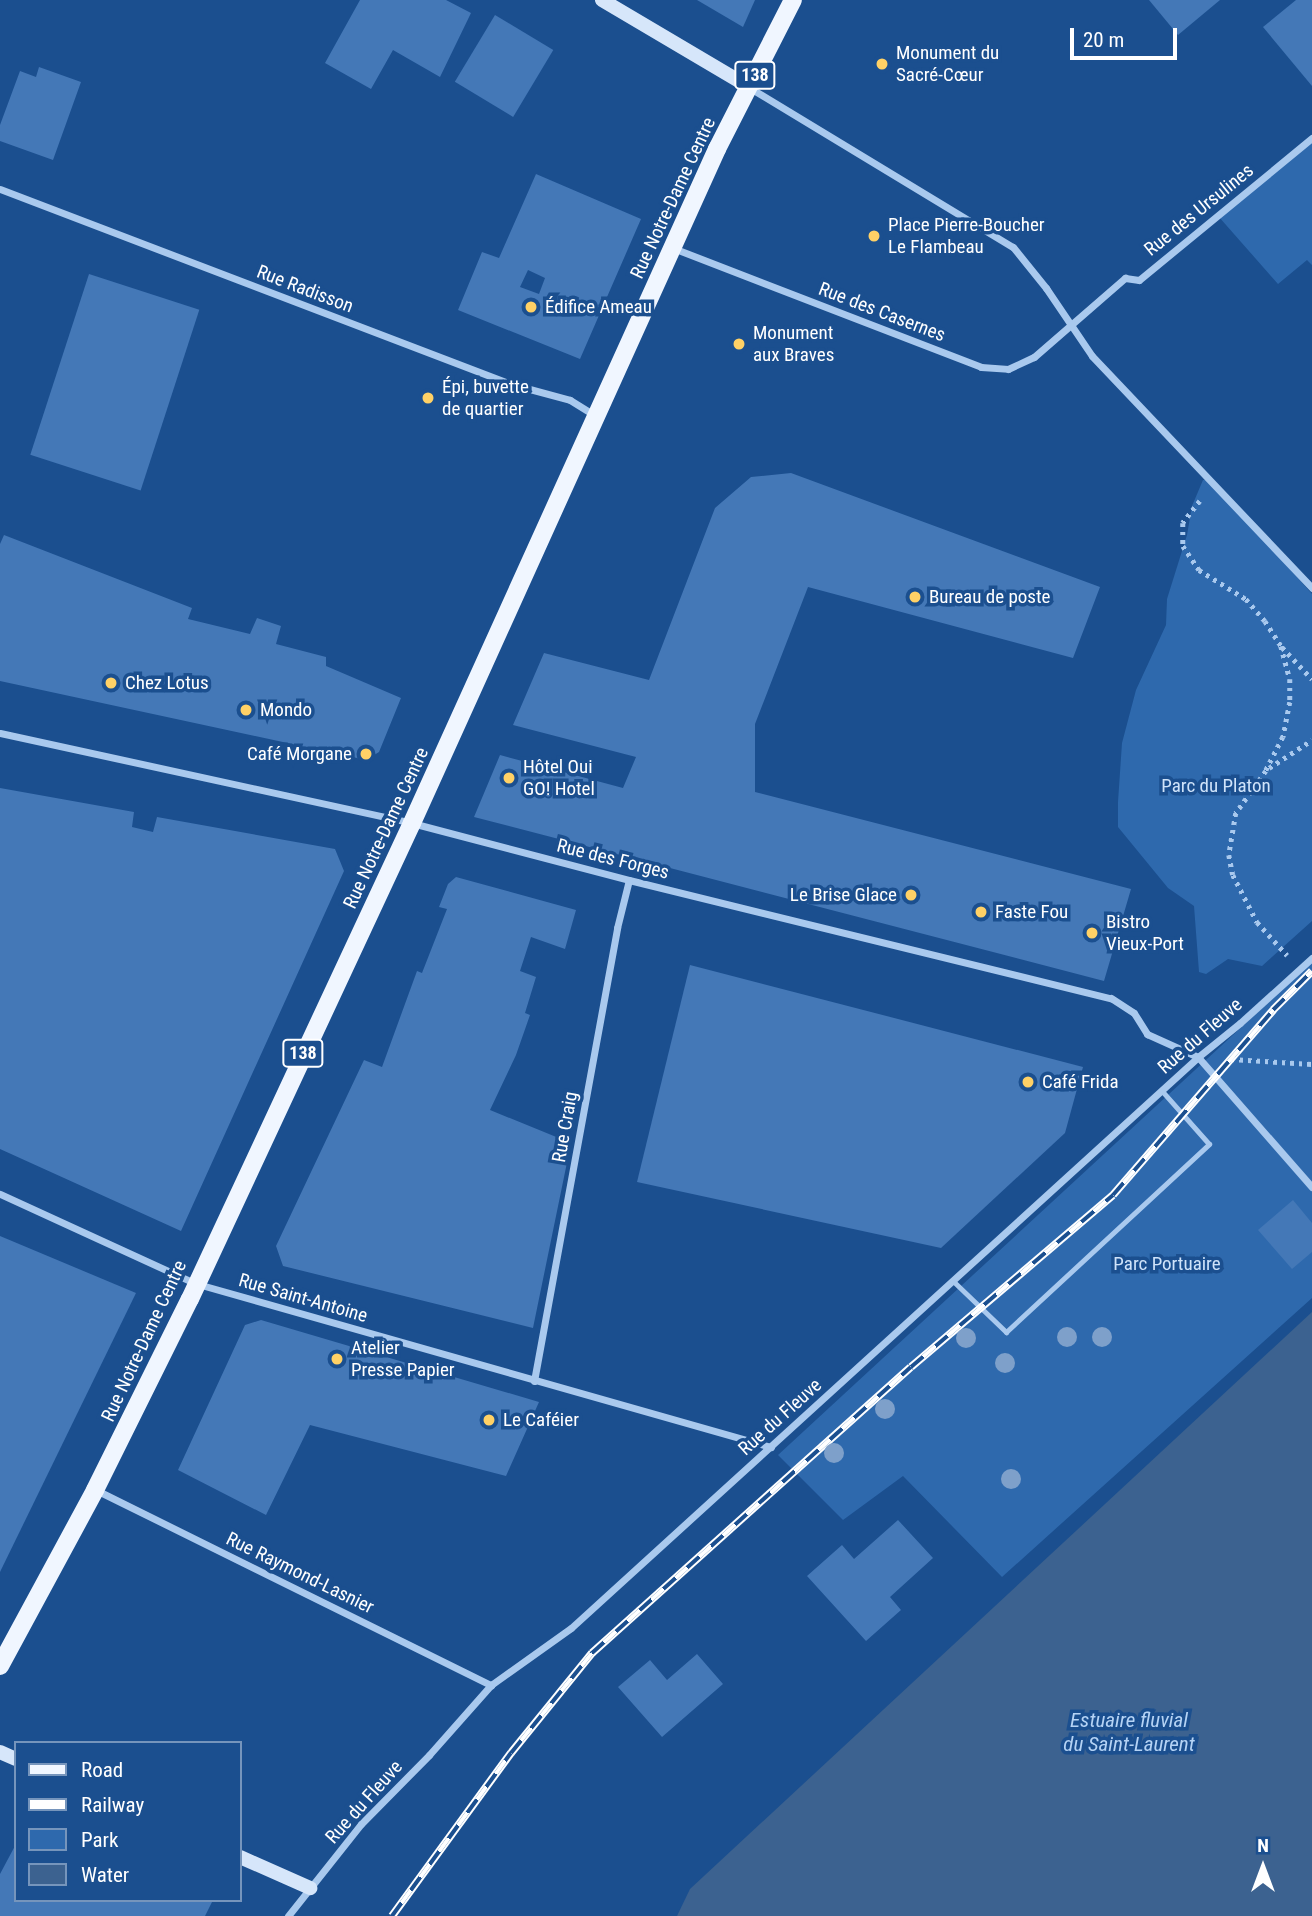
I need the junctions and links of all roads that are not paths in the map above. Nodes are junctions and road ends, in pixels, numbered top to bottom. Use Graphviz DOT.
graph roads {
  1 [pos="602,0"];
  2 [pos="793,0"];
  3 [pos="749,87"];
  4 [pos="1312,138"];
  5 [pos="0,189"];
  6 [pos="672,248"];
  7 [pos="1072,324"];
  8 [pos="597,417"];
  9 [pos="1312,588"];
  10 [pos="0,733"];
  11 [pos="412,823"];
  12 [pos="629,880"];
  13 [pos="1312,958"];
  14 [pos="1198,1057"];
  15 [pos="1162,1091"];
  16 [pos="1312,1187"];
  17 [pos="0,1194"];
  18 [pos="953,1281"];
  19 [pos="194,1283"];
  20 [pos="534,1381"];
  21 [pos="771,1447"];
  22 [pos="95,1490"];
  23 [pos="0,1666"];
  24 [pos="491,1685"];
  25 [pos="242,1858"];
  26 [pos="310,1888"];
  27 [pos="288,1916"];
  1 -- 3 [label="street"];
  2 -- 3 [label="main road, Rue Notre-Dame Centre / 138"];
  3 -- 6 [label="main road, Rue Notre-Dame Centre / 138"];
  3 -- 7 [label="street"];
  4 -- 7 [label="street, Rue des Ursulines"];
  5 -- 8 [label="street, Rue Radisson"];
  6 -- 7 [label="street, Rue des Casernes"];
  6 -- 8 [label="main road, Rue Notre-Dame Centre / 138"];
  7 -- 9 [label="street"];
  8 -- 11 [label="main road, Rue Notre-Dame Centre / 138"];
  10 -- 11 [label="street, Rue des Forges"];
  11 -- 12 [label="street, Rue des Forges"];
  11 -- 19 [label="main road, Rue Notre-Dame Centre / 138"];
  12 -- 14 [label="street, Rue des Forges"];
  12 -- 20 [label="street, Rue Craig"];
  13 -- 14 [label="street, Rue du Fleuve"];
  14 -- 15 [label="street, Rue du Fleuve"];
  14 -- 16 [label="street"];
  15 -- 18 [label="street, Rue du Fleuve"];
  15 -- 18 [label="lane"];
  17 -- 19 [label="street, Rue Saint-Antoine"];
  18 -- 21 [label="street, Rue du Fleuve"];
  19 -- 20 [label="street, Rue Saint-Antoine"];
  19 -- 22 [label="main road, Rue Notre-Dame Centre / 138"];
  20 -- 21 [label="street, Rue Saint-Antoine"];
  21 -- 24 [label="street, Rue du Fleuve"];
  22 -- 23 [label="main road, Rue Notre-Dame Centre / 138"];
  22 -- 24 [label="street, Rue Raymond-Lasnier"];
  24 -- 26 [label="street, Rue du Fleuve"];
  25 -- 26 [label="street"];
  26 -- 27 [label="street, Rue du Fleuve"];
}
